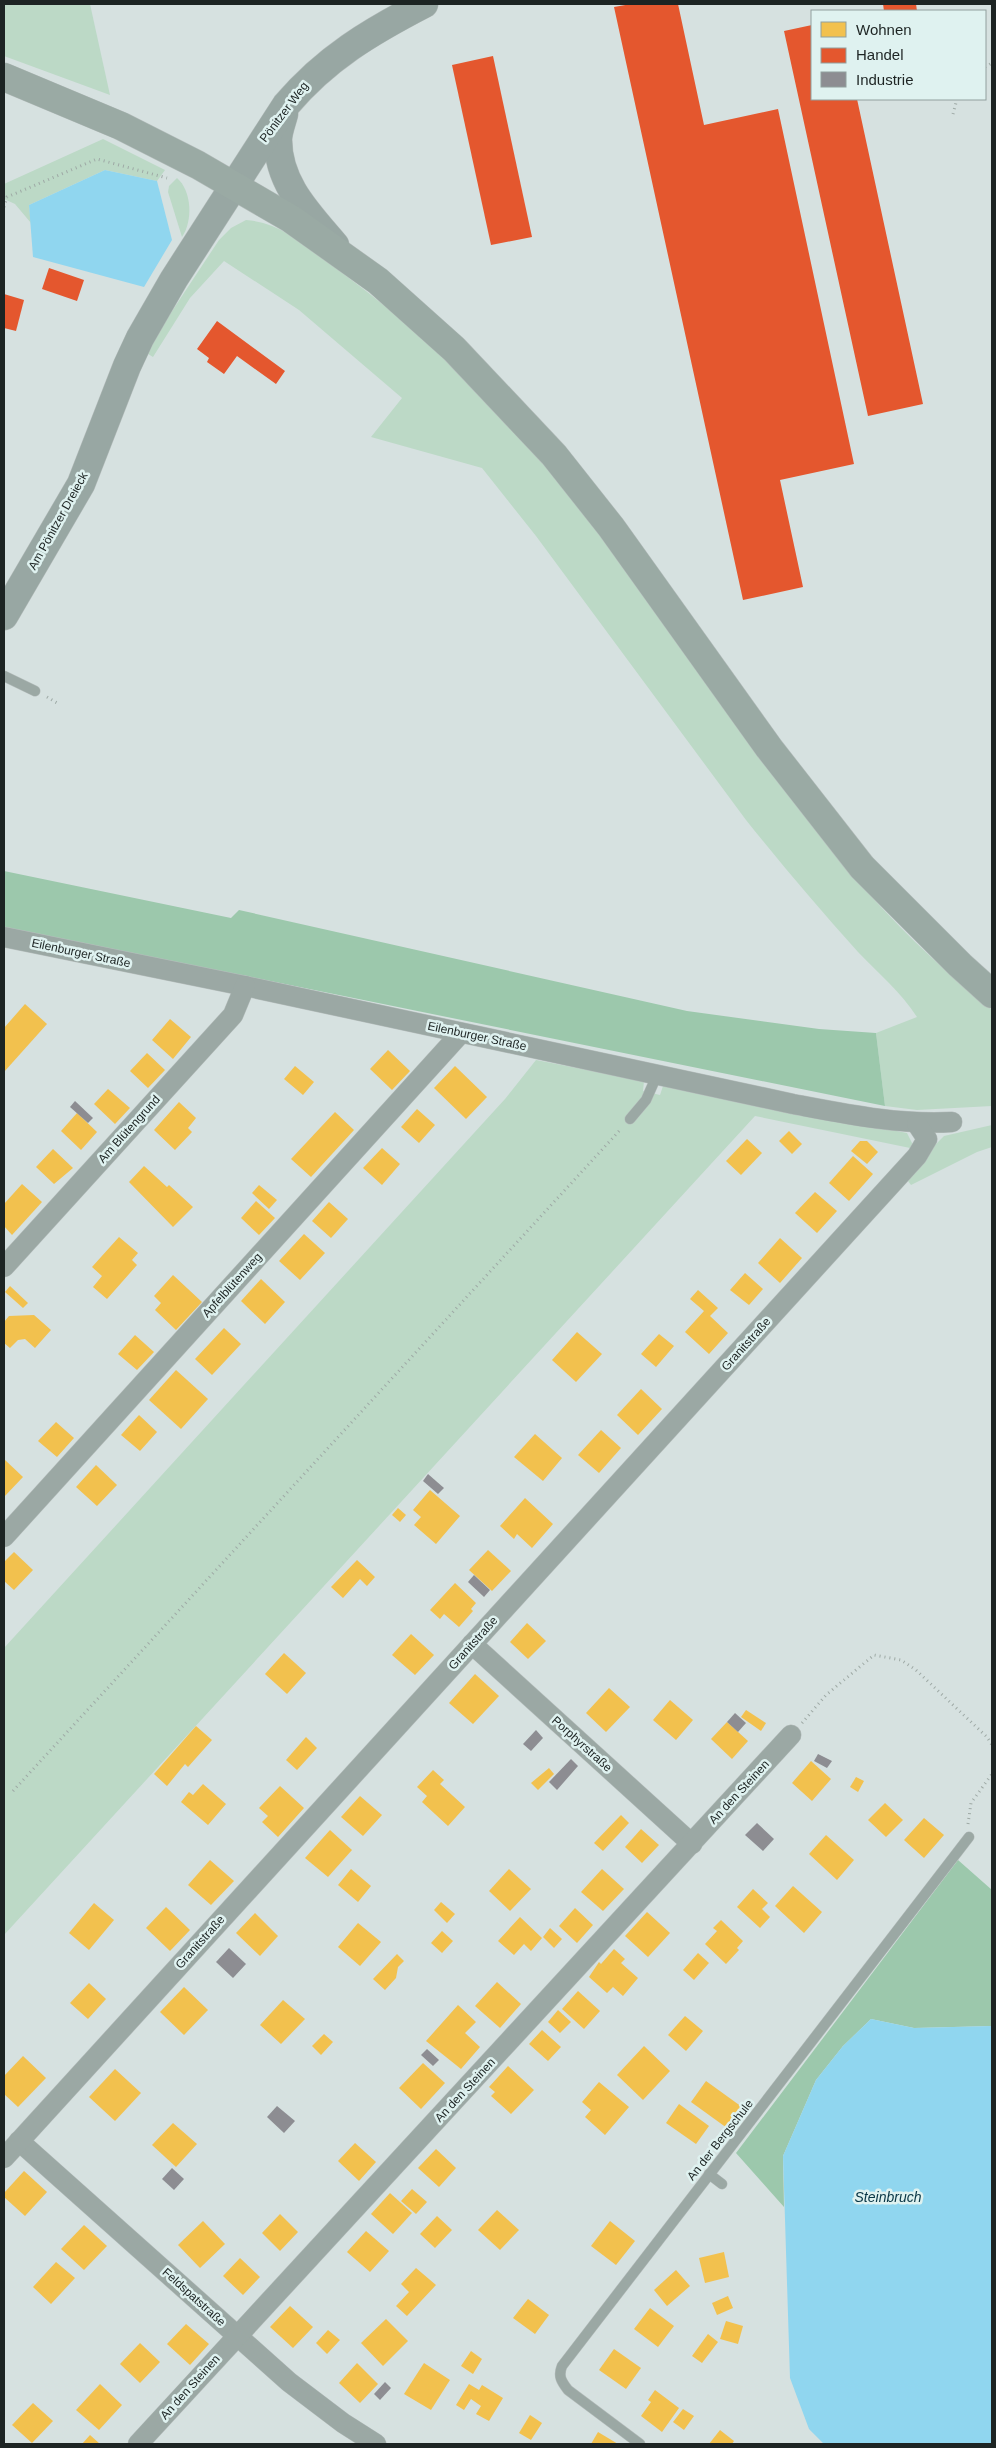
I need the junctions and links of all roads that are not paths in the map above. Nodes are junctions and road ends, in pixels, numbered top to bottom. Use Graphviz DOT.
graph roads {
  1 [pos="424,4"];
  2 [pos="4,77"];
  3 [pos="286,105"];
  4 [pos="233,186"];
  5 [pos="344,256"];
  6 [pos="126,366"];
  7 [pos="4,616"];
  8 [pos="4,676"];
  9 [pos="35,691"];
  10 [pos="4,937"];
  11 [pos="245,986"];
  12 [pos="992,994"];
  13 [pos="461,1033"];
  14 [pos="657,1075"];
  15 [pos="630,1119"];
  16 [pos="952,1122"];
  17 [pos="918,1124"];
  18 [pos="4,1267"];
  19 [pos="4,1537"];
  20 [pos="472,1644"];
  21 [pos="791,1735"];
  22 [pos="969,1837"];
  23 [pos="692,1844"];
  24 [pos="19,2141"];
  25 [pos="4,2158"];
  26 [pos="709,2174"];
  27 [pos="722,2184"];
  28 [pos="237,2336"];
  29 [pos="138,2444"];
  30 [pos="376,2444"];
  31 [pos="640,2444"];
  1 -- 3 [label="street, Pönitzer Weg"];
  2 -- 4 [label="main road"];
  3 -- 4 [label="street, Pönitzer Weg"];
  3 -- 5 [label="street"];
  4 -- 5 [label="main road"];
  4 -- 6 [label="street, Pönitzer Weg"];
  5 -- 12 [label="main road"];
  6 -- 7 [label="street, Am Pönitzer Dreieck"];
  8 -- 9 [label="lane"];
  10 -- 11 [label="street, Eilenburger Straße"];
  11 -- 13 [label="street, Eilenburger Straße"];
  11 -- 18 [label="street, Am Blütengrund"];
  13 -- 14 [label="street, Eilenburger Straße"];
  13 -- 19 [label="street, Apfelblütenweg"];
  14 -- 15 [label="lane"];
  14 -- 17 [label="street, Eilenburger Straße"];
  16 -- 17 [label="street, Eilenburger Straße"];
  17 -- 20 [label="street, Granitstraße"];
  20 -- 23 [label="street, Porphyrstraße"];
  20 -- 24 [label="street, Granitstraße"];
  21 -- 23 [label="street, An den Steinen"];
  22 -- 26 [label="lane, An der Bergschule"];
  23 -- 28 [label="street, An den Steinen"];
  24 -- 25 [label="street, Granitstraße"];
  24 -- 28 [label="street, Feldspatstraße"];
  26 -- 27 [label="lane"];
  26 -- 31 [label="lane, An der Bergschule"];
  28 -- 29 [label="street, An den Steinen"];
  28 -- 30 [label="street, Feldspatstraße"];
}
